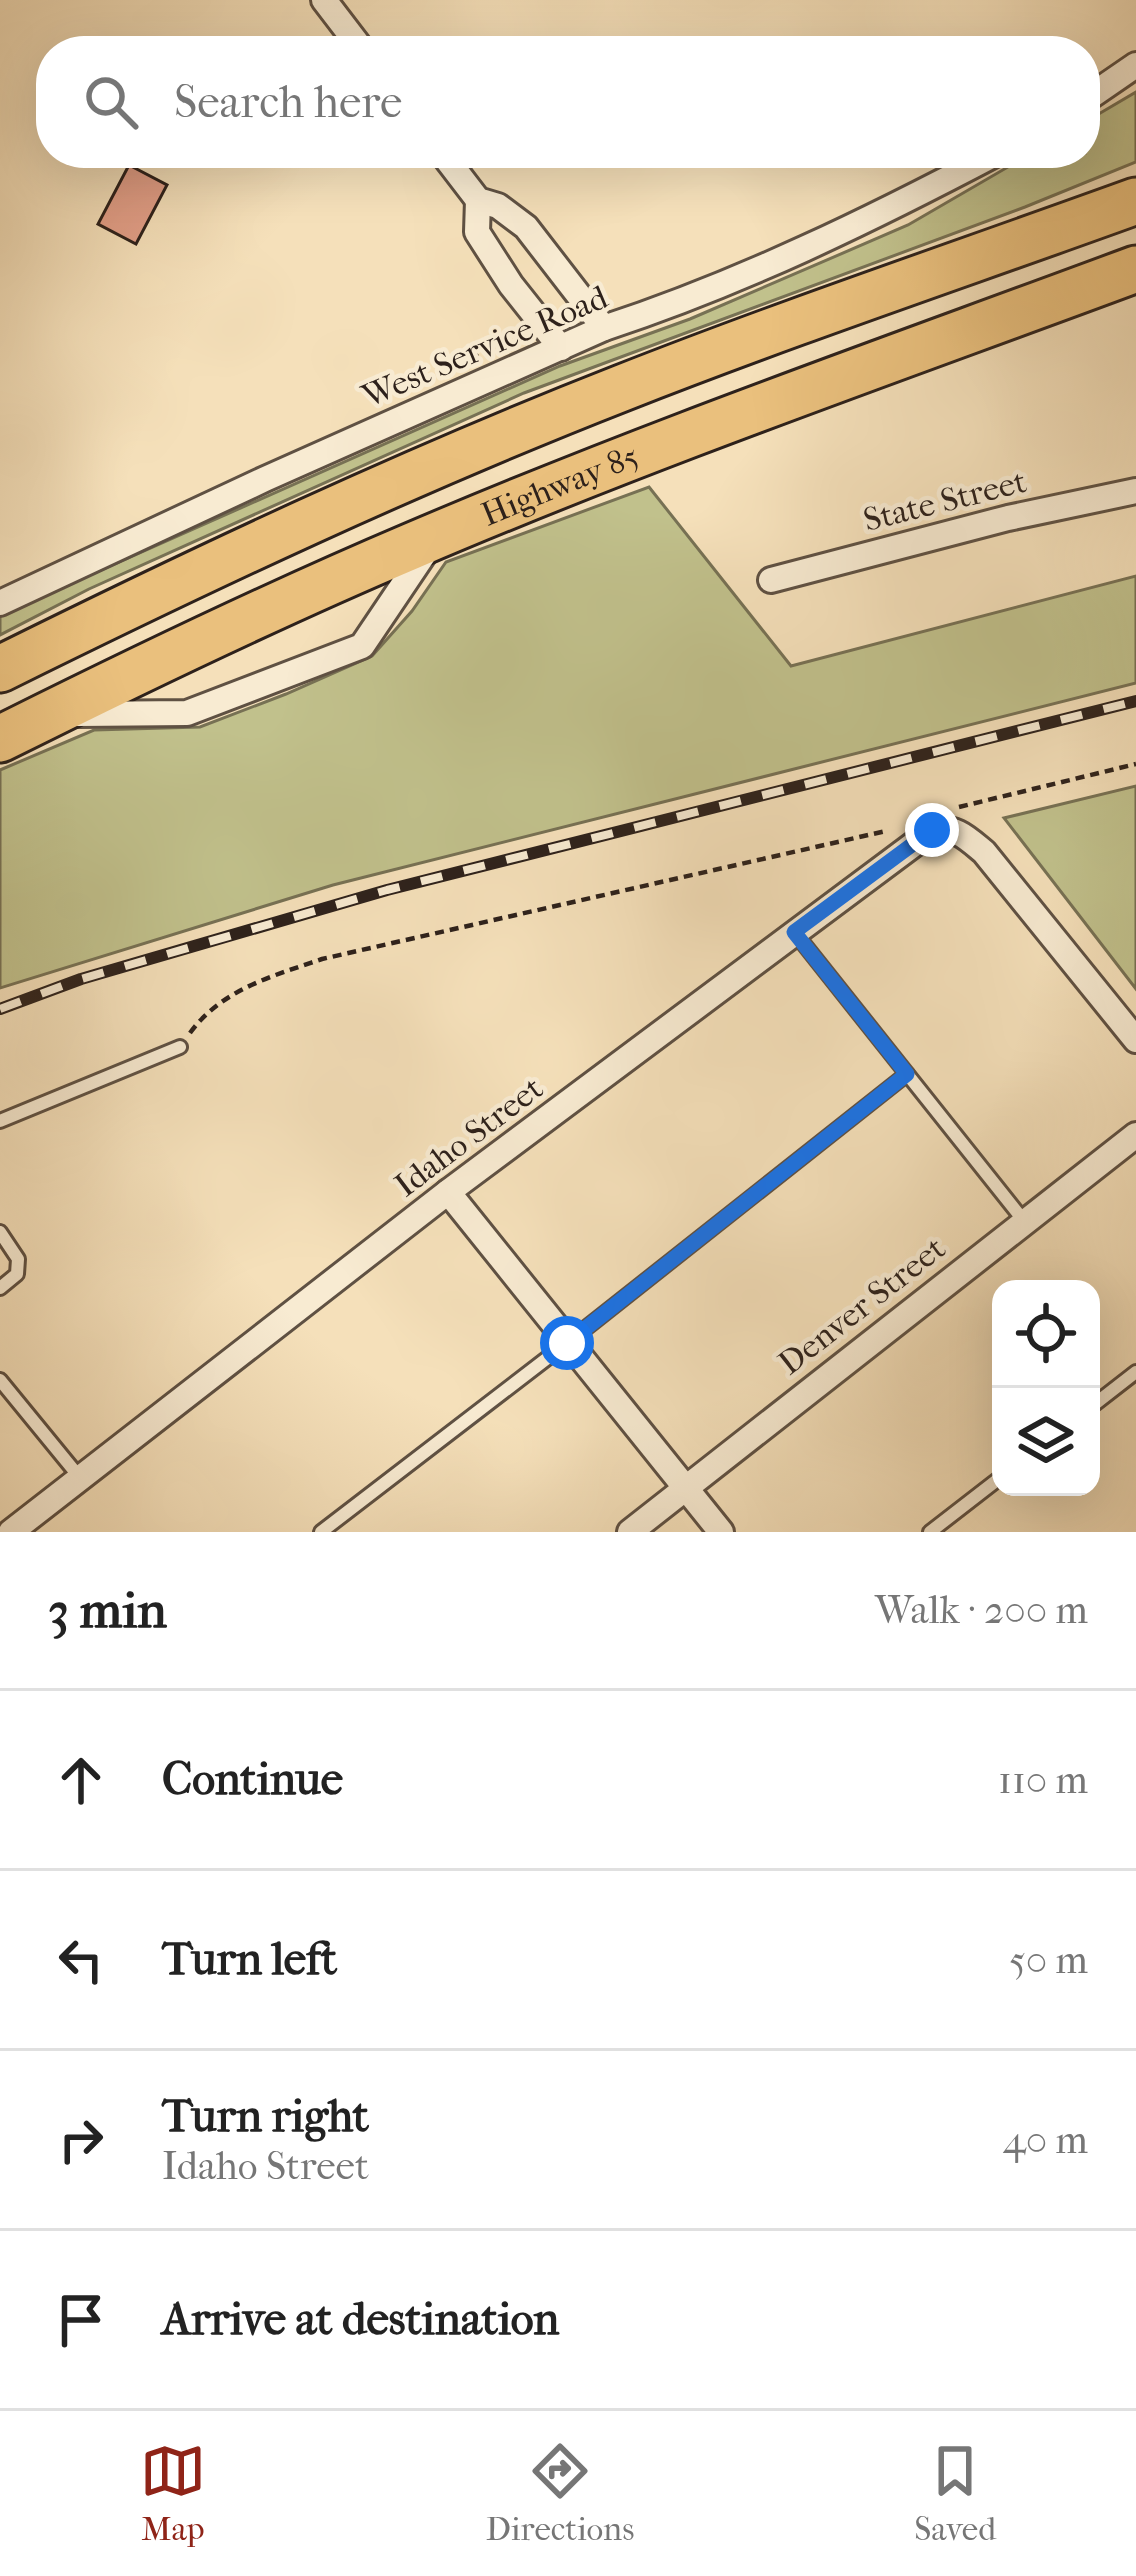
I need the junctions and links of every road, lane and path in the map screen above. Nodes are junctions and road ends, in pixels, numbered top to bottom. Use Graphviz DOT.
graph roads {
  1 [pos="324,0"];
  2 [pos="352,36"];
  3 [pos="1136,65"];
  4 [pos="1100,90"];
  5 [pos="453,168"];
  6 [pos="968,168"];
  7 [pos="478,200"];
  8 [pos="1136,201"];
  9 [pos="1136,269"];
  10 [pos="604,328"];
  11 [pos="561,348"];
  12 [pos="1136,491"];
  13 [pos="436,536"];
  14 [pos="771,580"];
  15 [pos="0,604"];
  16 [pos="0,669"];
  17 [pos="46,717"];
  18 [pos="0,740"];
  19 [pos="1136,764"];
  20 [pos="959,807"];
  21 [pos="897,829"];
  22 [pos="794,932"];
  23 [pos="1136,1040"];
  24 [pos="180,1047"];
  25 [pos="907,1074"];
  26 [pos="0,1121"];
  27 [pos="1136,1135"];
  28 [pos="448,1192"];
  29 [pos="1024,1221"];
  30 [pos="0,1232"];
  31 [pos="0,1288"];
  32 [pos="567,1343"];
  33 [pos="1136,1372"];
  34 [pos="0,1380"];
  35 [pos="1100,1400"];
  36 [pos="81,1479"];
  37 [pos="992,1484"];
  38 [pos="686,1488"];
  39 [pos="11,1532"];
  40 [pos="320,1532"];
  41 [pos="630,1532"];
  42 [pos="721,1532"];
  43 [pos="929,1532"];
  1 -- 2 [label="street"];
  3 -- 4 [label="street"];
  5 -- 7 [label="street"];
  6 -- 10 [label="street, West Service Road"];
  7 -- 10 [label="street"];
  7 -- 11 [label="street"];
  8 -- 16 [label="highway, Highway 85"];
  9 -- 13 [label="highway, Highway 85"];
  10 -- 11 [label="street, West Service Road"];
  11 -- 15 [label="street, West Service Road"];
  12 -- 14 [label="street, State Street"];
  13 -- 17 [label="highway, Highway 85"];
  13 -- 17 [label="street"];
  17 -- 18 [label="highway, Highway 85"];
  19 -- 20 [label="path"];
  21 -- 24 [label="path"];
  22 -- 23 [label="street, Idaho Street"];
  22 -- 25 [label="lane"];
  22 -- 28 [label="street, Idaho Street"];
  24 -- 26 [label="lane"];
  25 -- 29 [label="lane"];
  25 -- 32 [label="lane"];
  27 -- 29 [label="street, Denver Street"];
  28 -- 32 [label="street"];
  28 -- 36 [label="street, Idaho Street"];
  29 -- 38 [label="street, Denver Street"];
  30 -- 31 [label="lane"];
  32 -- 38 [label="street"];
  32 -- 40 [label="lane"];
  33 -- 35 [label="lane"];
  34 -- 36 [label="lane"];
  36 -- 39 [label="street, Idaho Street"];
  37 -- 43 [label="lane"];
  38 -- 41 [label="street, Denver Street"];
  38 -- 42 [label="street"];
}
